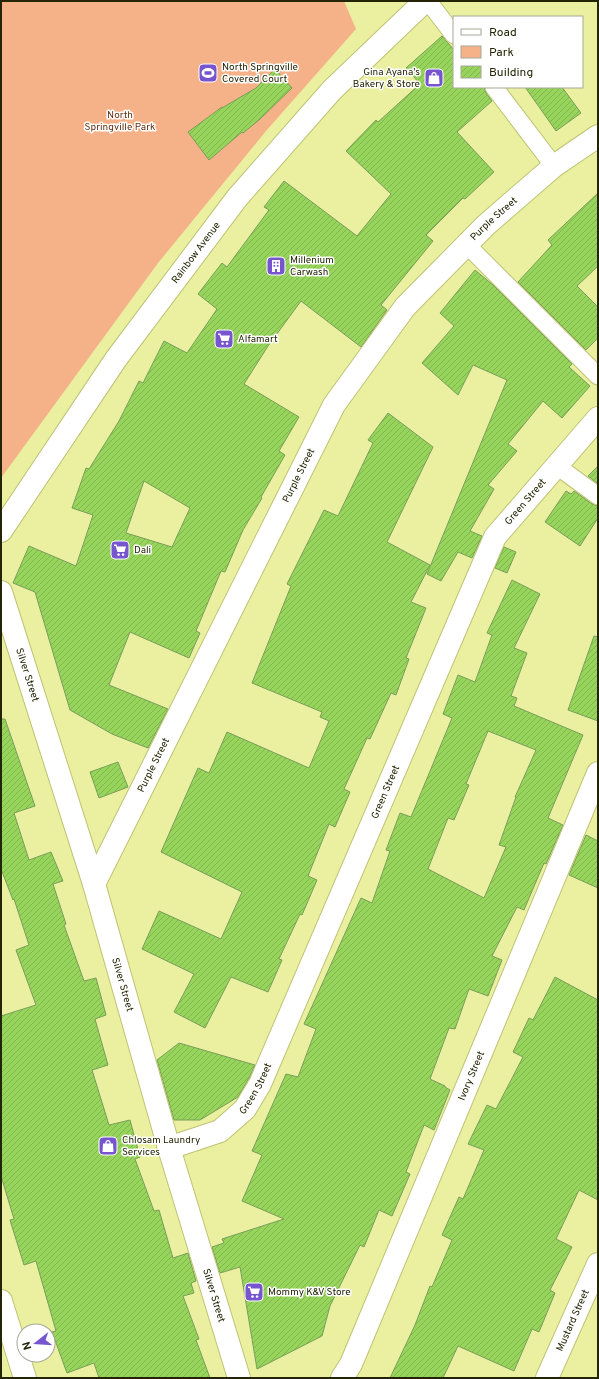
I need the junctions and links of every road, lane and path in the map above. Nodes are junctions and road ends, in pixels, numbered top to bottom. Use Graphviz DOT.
graph roads {
  1 [pos="425,1"];
  2 [pos="428,1"];
  3 [pos="453,33"];
  4 [pos="495,88"];
  5 [pos="598,136"];
  6 [pos="554,166"];
  7 [pos="467,245"];
  8 [pos="598,376"];
  9 [pos="598,418"];
  10 [pos="557,466"];
  11 [pos="598,496"];
  12 [pos="1,531"];
  13 [pos="1,592"];
  14 [pos="598,773"];
  15 [pos="94,884"];
  16 [pos="169,1148"];
  17 [pos="598,1264"];
  18 [pos="1,1301"];
  19 [pos="25,1378"];
  20 [pos="240,1378"];
  21 [pos="342,1378"];
  22 [pos="547,1378"];
  1 -- 12 [label="street, Rainbow Avenue"];
  2 -- 3 [label="lane"];
  4 -- 6 [label="lane"];
  5 -- 6 [label="street, Purple Street"];
  6 -- 7 [label="street, Purple Street"];
  7 -- 8 [label="lane"];
  7 -- 15 [label="street, Purple Street"];
  9 -- 10 [label="street, Green Street"];
  10 -- 11 [label="lane"];
  10 -- 16 [label="street, Green Street"];
  13 -- 15 [label="street, Silver Street"];
  14 -- 21 [label="street, Ivory Street"];
  15 -- 16 [label="street, Silver Street"];
  16 -- 20 [label="street, Silver Street"];
  17 -- 22 [label="street, Mustard Street"];
  18 -- 19 [label="street"];
}
